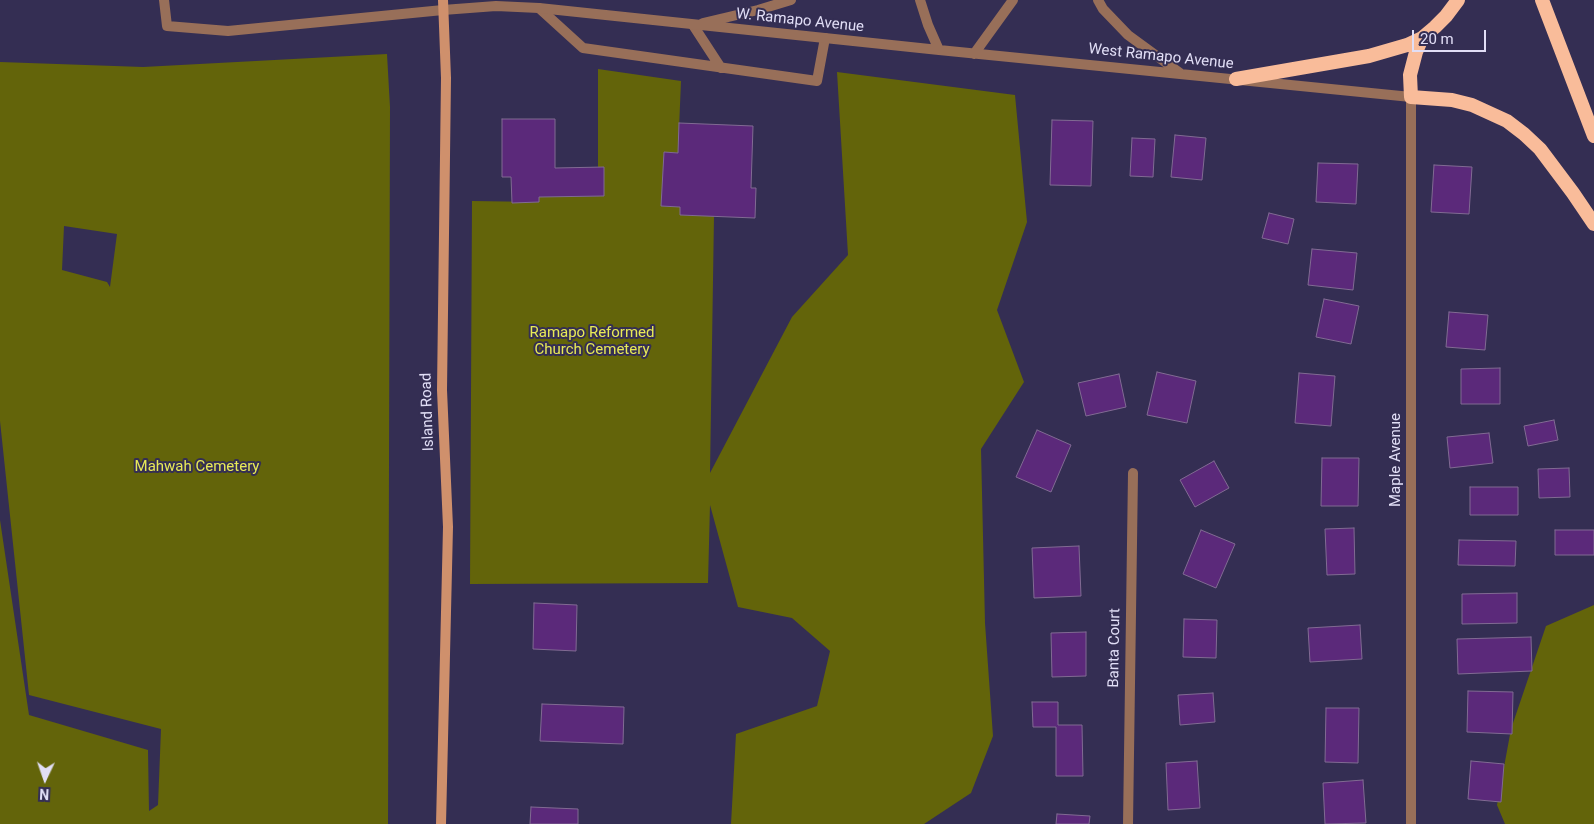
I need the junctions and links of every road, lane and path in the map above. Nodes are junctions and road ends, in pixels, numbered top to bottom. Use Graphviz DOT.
graph roads {
  1 [pos="164,0"];
  2 [pos="791,0"];
  3 [pos="920,0"];
  4 [pos="1014,0"];
  5 [pos="1098,0"];
  6 [pos="1458,0"];
  7 [pos="1542,0"];
  8 [pos="443,5"];
  9 [pos="538,8"];
  10 [pos="693,25"];
  11 [pos="825,38"];
  12 [pos="1422,38"];
  13 [pos="939,50"];
  14 [pos="974,54"];
  15 [pos="722,68"];
  16 [pos="1181,74"];
  17 [pos="1236,79"];
  18 [pos="1411,97"];
  19 [pos="1594,136"];
  20 [pos="1594,224"];
  21 [pos="1133,473"];
  22 [pos="441,824"];
  23 [pos="1128,824"];
  24 [pos="1411,824"];
  1 -- 8 [label="street, W. Ramapo Avenue"];
  2 -- 10 [label="street"];
  3 -- 13 [label="street"];
  4 -- 14 [label="street"];
  5 -- 16 [label="street"];
  6 -- 12 [label="highway"];
  7 -- 19 [label="highway"];
  8 -- 9 [label="street, W. Ramapo Avenue"];
  8 -- 22 [label="main road, Island Road"];
  9 -- 10 [label="street, W. Ramapo Avenue"];
  9 -- 15 [label="street"];
  10 -- 11 [label="street, W. Ramapo Avenue"];
  10 -- 15 [label="street"];
  11 -- 13 [label="street, W. Ramapo Avenue"];
  11 -- 15 [label="street"];
  12 -- 17 [label="highway"];
  12 -- 18 [label="highway"];
  13 -- 14 [label="street, W. Ramapo Avenue"];
  14 -- 16 [label="street, West Ramapo Avenue"];
  16 -- 17 [label="street, West Ramapo Avenue"];
  17 -- 18 [label="street, West Ramapo Avenue"];
  18 -- 20 [label="highway"];
  18 -- 24 [label="street, Maple Avenue"];
  21 -- 23 [label="street, Banta Court"];
}
